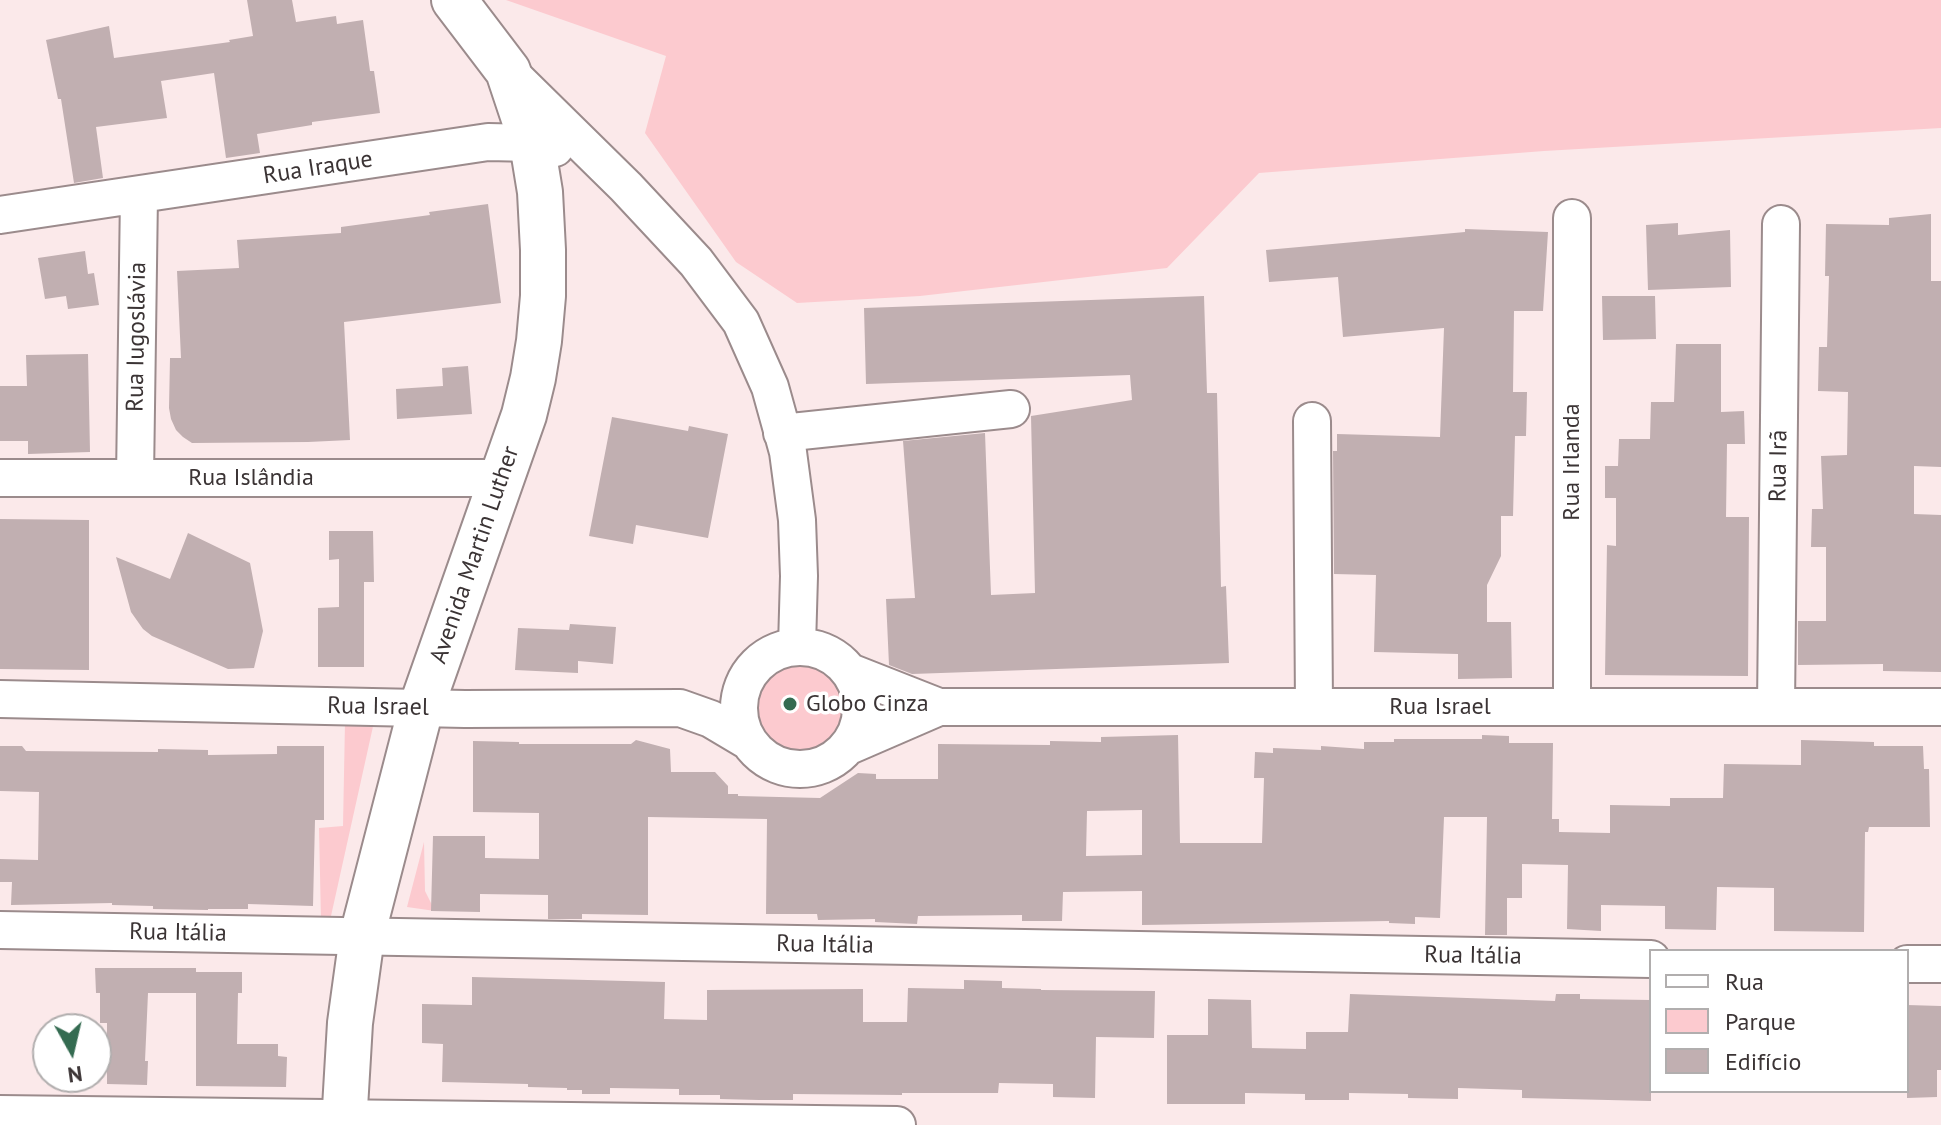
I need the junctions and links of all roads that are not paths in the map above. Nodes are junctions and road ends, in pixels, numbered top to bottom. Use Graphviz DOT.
graph roads {
  1 [pos="454,0"];
  2 [pos="508,71"];
  3 [pos="532,143"];
  4 [pos="626,187"];
  5 [pos="139,195"];
  6 [pos="0,215"];
  7 [pos="1572,218"];
  8 [pos="1781,224"];
  9 [pos="1011,409"];
  10 [pos="1312,421"];
  11 [pos="782,433"];
  12 [pos="0,478"];
  13 [pos="135,478"];
  14 [pos="503,478"];
  15 [pos="797,646"];
  16 [pos="850,672"];
  17 [pos="0,699"];
  18 [pos="939,707"];
  19 [pos="1314,707"];
  20 [pos="1572,707"];
  21 [pos="1776,707"];
  22 [pos="1941,707"];
  23 [pos="421,708"];
  24 [pos="748,741"];
  25 [pos="849,746"];
  26 [pos="0,930"];
  27 [pos="362,936"];
  28 [pos="1649,959"];
  29 [pos="1909,964"];
  30 [pos="1941,964"];
  31 [pos="0,1114"];
  32 [pos="344,1122"];
  33 [pos="897,1125"];
  1 -- 2 [label="main road, Avenida Martin Luther"];
  2 -- 3 [label="main road, Avenida Martin Luther"];
  2 -- 4 [label="street, Rua Iraque"];
  3 -- 4 [label="street, Rua Iraque"];
  3 -- 5 [label="street, Rua Iraque"];
  3 -- 14 [label="main road, Avenida Martin Luther"];
  4 -- 11 [label="street, Rua Iraque"];
  5 -- 6 [label="street, Rua Iraque"];
  5 -- 13 [label="street, Rua Iugoslávia"];
  7 -- 20 [label="street, Rua Irlanda"];
  8 -- 21 [label="street, Rua Irã"];
  9 -- 11 [label="street"];
  10 -- 19 [label="street"];
  11 -- 15 [label="street, Rua Iraque"];
  12 -- 13 [label="street, Rua Islândia"];
  13 -- 14 [label="street, Rua Islândia"];
  14 -- 23 [label="main road, Avenida Martin Luther"];
  15 -- 16 [label="street"];
  15 -- 24 [label="street"];
  16 -- 18 [label="street, Rua Israel"];
  16 -- 25 [label="street"];
  17 -- 23 [label="street, Rua Israel"];
  18 -- 19 [label="street, Rua Israel"];
  18 -- 25 [label="street, Rua Israel"];
  19 -- 20 [label="street, Rua Israel"];
  20 -- 21 [label="street, Rua Israel"];
  21 -- 22 [label="street, Rua Israel"];
  23 -- 24 [label="street, Rua Israel"];
  23 -- 27 [label="main road, Avenida Martin Luther"];
  24 -- 25 [label="street"];
  26 -- 27 [label="street, Rua Itália"];
  27 -- 28 [label="street, Rua Itália"];
  27 -- 32 [label="main road, Avenida Martin Luther"];
  29 -- 30 [label="street"];
  31 -- 32 [label="street"];
  32 -- 33 [label="street"];
}
